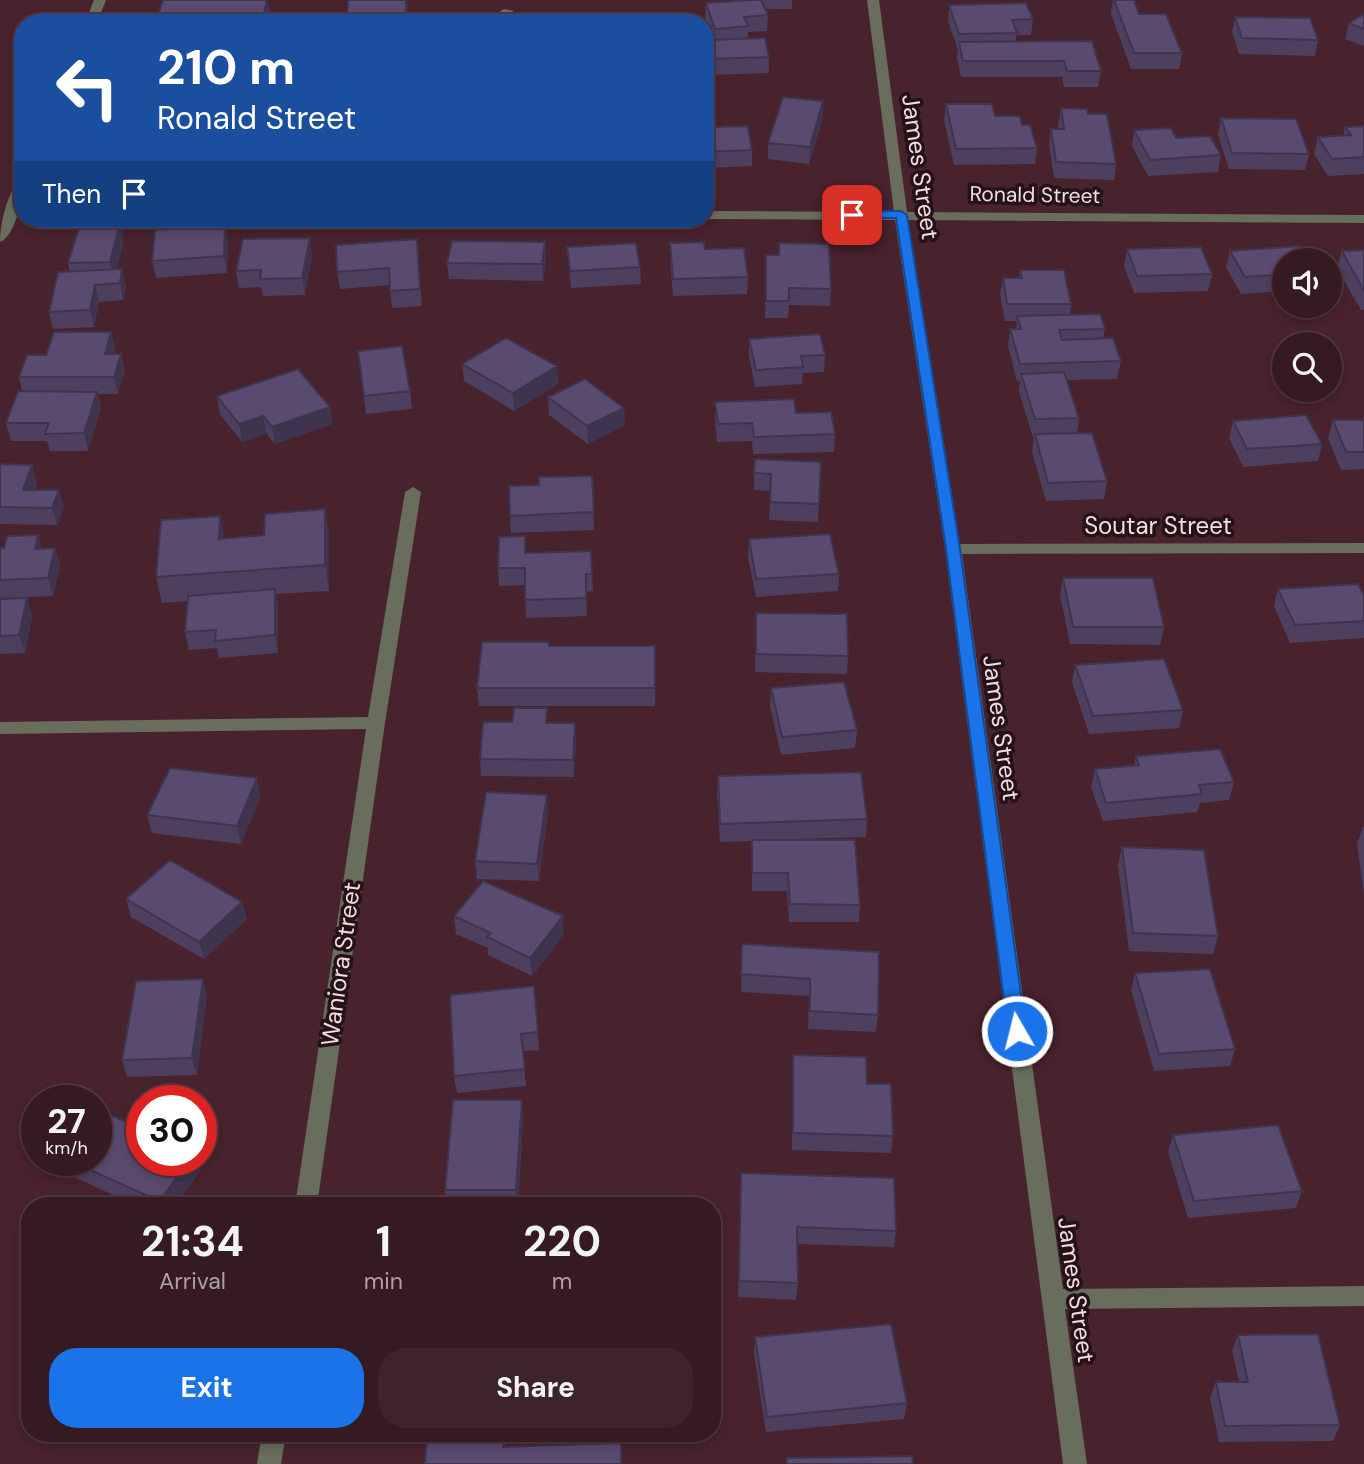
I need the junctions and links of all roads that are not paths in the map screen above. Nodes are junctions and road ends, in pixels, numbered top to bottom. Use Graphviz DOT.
graph roads {
  1 [pos="873,0"];
  2 [pos="508,11"];
  3 [pos="503,14"];
  4 [pos="11,213"];
  5 [pos="714,215"];
  6 [pos="901,215"];
  7 [pos="1364,219"];
  8 [pos="0,238"];
  9 [pos="413,492"];
  10 [pos="1364,548"];
  11 [pos="953,549"];
  12 [pos="376,723"];
  13 [pos="0,728"];
  14 [pos="307,1197"];
  15 [pos="1364,1296"];
  16 [pos="1052,1299"];
  17 [pos="273,1442"];
  18 [pos="269,1464"];
  19 [pos="1075,1464"];
  1 -- 6 [label="street, James Street"];
  2 -- 3 [label="street"];
  4 -- 8 [label="street"];
  5 -- 6 [label="street, Ronald Street"];
  6 -- 7 [label="street, Ronald Street"];
  6 -- 11 [label="street, James Street"];
  9 -- 12 [label="street, Waniora Street"];
  10 -- 11 [label="street, Soutar Street"];
  11 -- 16 [label="street, James Street"];
  12 -- 13 [label="street"];
  12 -- 14 [label="street, Waniora Street"];
  15 -- 16 [label="street"];
  16 -- 19 [label="street, James Street"];
  17 -- 18 [label="street"];
}
